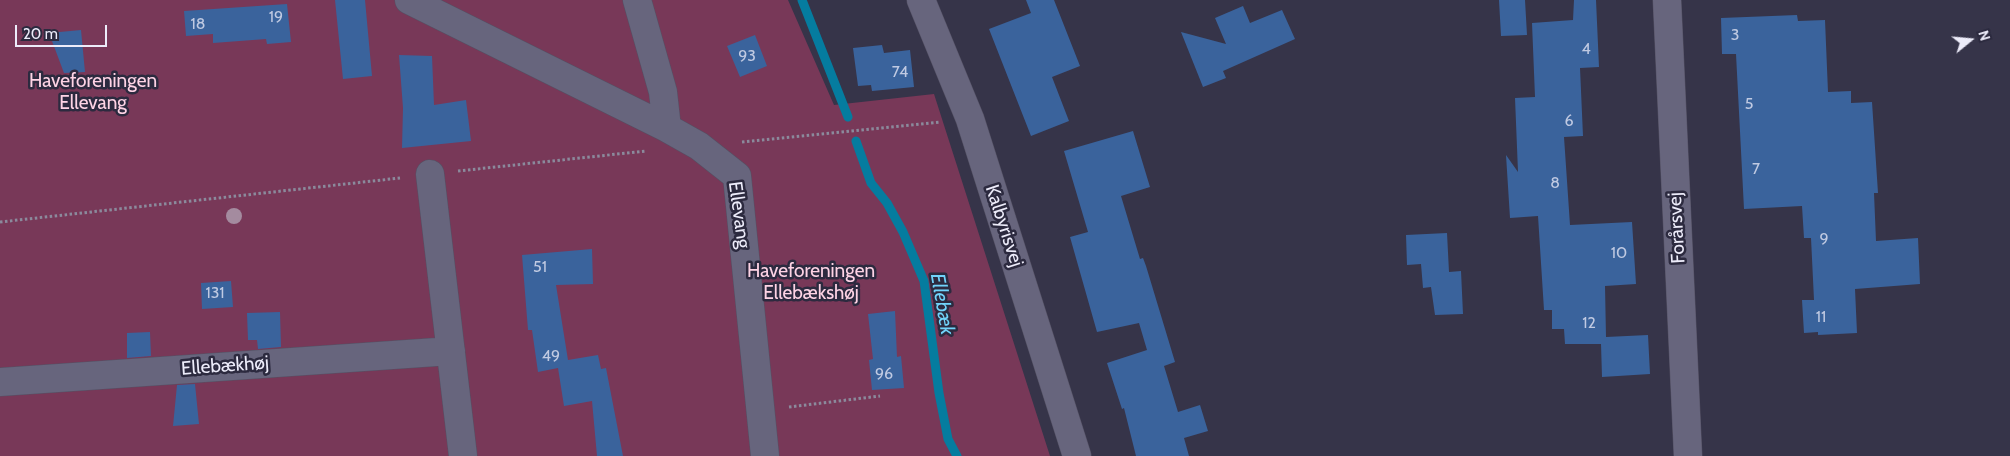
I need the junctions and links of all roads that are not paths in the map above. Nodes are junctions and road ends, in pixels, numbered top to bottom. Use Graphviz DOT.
graph roads {
  1 [pos="409,0"];
  2 [pos="637,0"];
  3 [pos="920,0"];
  4 [pos="1667,0"];
  5 [pos="667,128"];
  6 [pos="430,174"];
  7 [pos="451,351"];
  8 [pos="0,382"];
  9 [pos="463,456"];
  10 [pos="765,456"];
  11 [pos="1077,456"];
  12 [pos="1688,456"];
  1 -- 5 [label="street, Ellevang"];
  2 -- 5 [label="street"];
  3 -- 11 [label="street, Kalbyrisvej"];
  4 -- 12 [label="street, Forårsvej"];
  5 -- 10 [label="street, Ellevang"];
  6 -- 7 [label="street"];
  7 -- 8 [label="street, Ellebækhøj"];
  7 -- 9 [label="street"];
}
